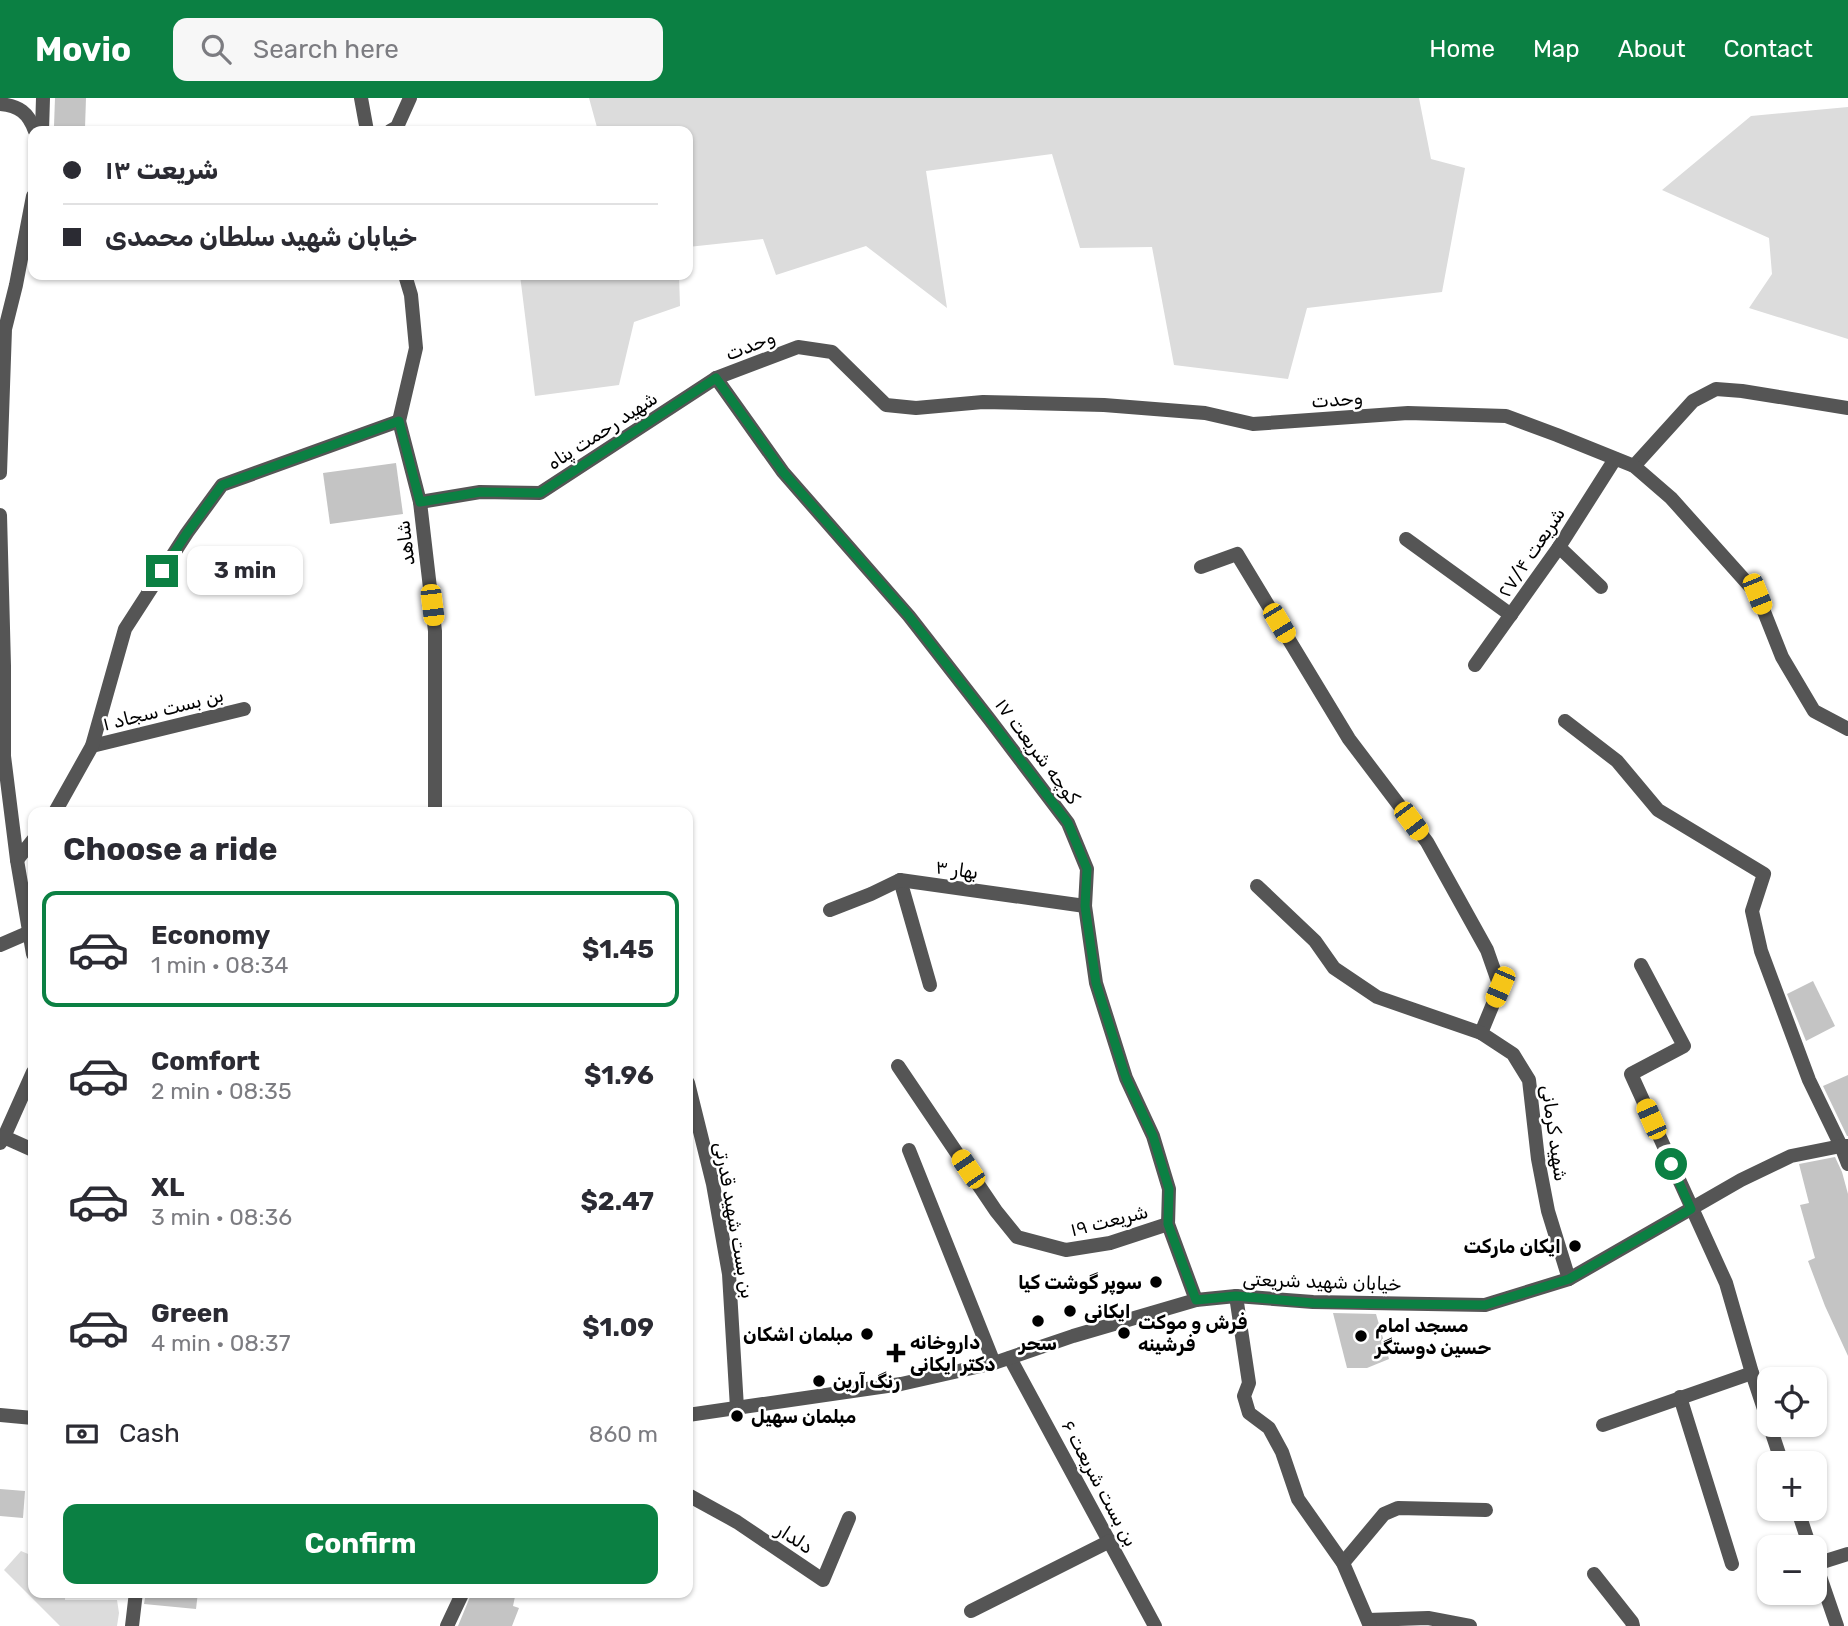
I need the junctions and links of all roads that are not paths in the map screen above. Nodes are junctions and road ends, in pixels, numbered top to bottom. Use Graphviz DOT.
graph roads {
  1 [pos="43,98"];
  2 [pos="361,98"];
  3 [pos="410,98"];
  4 [pos="0,104"];
  5 [pos="33,126"];
  6 [pos="42,126"];
  7 [pos="366,126"];
  8 [pos="397,126"];
  9 [pos="28,222"];
  10 [pos="406,280"];
  11 [pos="716,378"];
  12 [pos="1848,408"];
  13 [pos="399,421"];
  14 [pos="1615,459"];
  15 [pos="1634,466"];
  16 [pos="0,473"];
  17 [pos="420,502"];
  18 [pos="0,515"];
  19 [pos="1406,540"];
  20 [pos="1559,547"];
  21 [pos="1201,567"];
  22 [pos="1601,587"];
  23 [pos="1511,615"];
  24 [pos="1475,665"];
  25 [pos="243,709"];
  26 [pos="1565,721"];
  27 [pos="1848,729"];
  28 [pos="92,746"];
  29 [pos="2,756"];
  30 [pos="59,807"];
  31 [pos="435,807"];
  32 [pos="28,846"];
  33 [pos="17,860"];
  34 [pos="900,880"];
  35 [pos="1257,886"];
  36 [pos="1085,906"];
  37 [pos="830,910"];
  38 [pos="28,921"];
  39 [pos="28,933"];
  40 [pos="0,945"];
  41 [pos="1641,965"];
  42 [pos="930,985"];
  43 [pos="1481,1033"];
  44 [pos="898,1066"];
  45 [pos="28,1083"];
  46 [pos="693,1103"];
  47 [pos="2,1140"];
  48 [pos="1844,1146"];
  49 [pos="28,1148"];
  50 [pos="909,1150"];
  51 [pos="1848,1164"];
  52 [pos="1691,1209"];
  53 [pos="1168,1224"];
  54 [pos="1569,1279"];
  55 [pos="1236,1296"];
  56 [pos="1196,1300"];
  57 [pos="1010,1358"];
  58 [pos="994,1363"];
  59 [pos="1752,1373"];
  60 [pos="1680,1397"];
  61 [pos="737,1408"];
  62 [pos="693,1414"];
  63 [pos="0,1415"];
  64 [pos="28,1418"];
  65 [pos="1603,1424"];
  66 [pos="1778,1451"];
  67 [pos="693,1498"];
  68 [pos="1486,1510"];
  69 [pos="849,1518"];
  70 [pos="1110,1541"];
  71 [pos="1848,1554"];
  72 [pos="1827,1560"];
  73 [pos="1343,1563"];
  74 [pos="1732,1564"];
  75 [pos="1594,1574"];
  76 [pos="1827,1597"];
  77 [pos="135,1598"];
  78 [pos="460,1598"];
  79 [pos="971,1611"];
  80 [pos="1369,1623"];
  81 [pos="132,1626"];
  82 [pos="447,1626"];
  83 [pos="1154,1626"];
  84 [pos="1470,1626"];
  85 [pos="1633,1626"];
  86 [pos="1837,1626"];
  1 -- 6 [label="street"];
  2 -- 7 [label="street"];
  3 -- 8 [label="street"];
  4 -- 5 [label="street"];
  9 -- 16 [label="street"];
  10 -- 13 [label="street, شاهد"];
  11 -- 14 [label="street, وحدت"];
  11 -- 17 [label="street, شهید رحمت پناه"];
  11 -- 36 [label="street, کوچه شریعت ۱۷"];
  12 -- 15 [label="street"];
  13 -- 17 [label="street, شاهد"];
  13 -- 28 [label="street"];
  14 -- 15 [label="street, وحدت"];
  14 -- 20 [label="street, شریعت ۲۷/۴"];
  15 -- 27 [label="street, وحدت"];
  17 -- 31 [label="street, شاهد"];
  18 -- 29 [label="street"];
  19 -- 23 [label="street"];
  20 -- 22 [label="street"];
  20 -- 23 [label="street, شریعت ۲۷/۴"];
  21 -- 43 [label="street"];
  23 -- 24 [label="street, شریعت ۲۷/۴"];
  25 -- 28 [label="street, بن بست سجاد ۱"];
  26 -- 48 [label="street"];
  28 -- 30 [label="street"];
  29 -- 33 [label="street"];
  32 -- 33 [label="street"];
  33 -- 38 [label="street"];
  34 -- 36 [label="street, بهار ۳"];
  34 -- 37 [label="street"];
  34 -- 42 [label="street"];
  35 -- 43 [label="street, شهید کرمانی"];
  36 -- 53 [label="street, کوچه شریعت ۱۷"];
  39 -- 40 [label="street"];
  41 -- 52 [label="street"];
  43 -- 54 [label="street, شهید کرمانی"];
  44 -- 53 [label="street, شریعت ۱۹"];
  45 -- 47 [label="street"];
  46 -- 61 [label="street, بن بست شهید قدرتی"];
  47 -- 49 [label="street"];
  48 -- 51 [label="street"];
  48 -- 52 [label="street, خیابان شهید شریعتی"];
  50 -- 58 [label="street"];
  52 -- 54 [label="street, خیابان شهید شریعتی"];
  52 -- 59 [label="street"];
  53 -- 56 [label="street, کوچه شریعت ۱۷"];
  54 -- 55 [label="street, خیابان شهید شریعتی"];
  55 -- 56 [label="street, خیابان شهید شریعتی"];
  55 -- 73 [label="street"];
  56 -- 57 [label="street, خیابان شهید شریعتی"];
  57 -- 58 [label="street, خیابان شهید شریعتی"];
  57 -- 70 [label="street, بن بست شریعت ۶"];
  58 -- 61 [label="street, خیابان شهید شریعتی"];
  59 -- 60 [label="street"];
  59 -- 66 [label="street"];
  60 -- 65 [label="street"];
  60 -- 74 [label="street"];
  61 -- 62 [label="street, خیابان شهید شریعتی"];
  63 -- 64 [label="street"];
  67 -- 69 [label="street, دلدار"];
  68 -- 73 [label="street"];
  70 -- 79 [label="street"];
  70 -- 83 [label="street, بن بست شریعت ۶"];
  71 -- 72 [label="street"];
  73 -- 80 [label="street"];
  75 -- 85 [label="street"];
  76 -- 86 [label="street"];
  77 -- 81 [label="street"];
  78 -- 82 [label="street"];
  80 -- 84 [label="street"];
}
